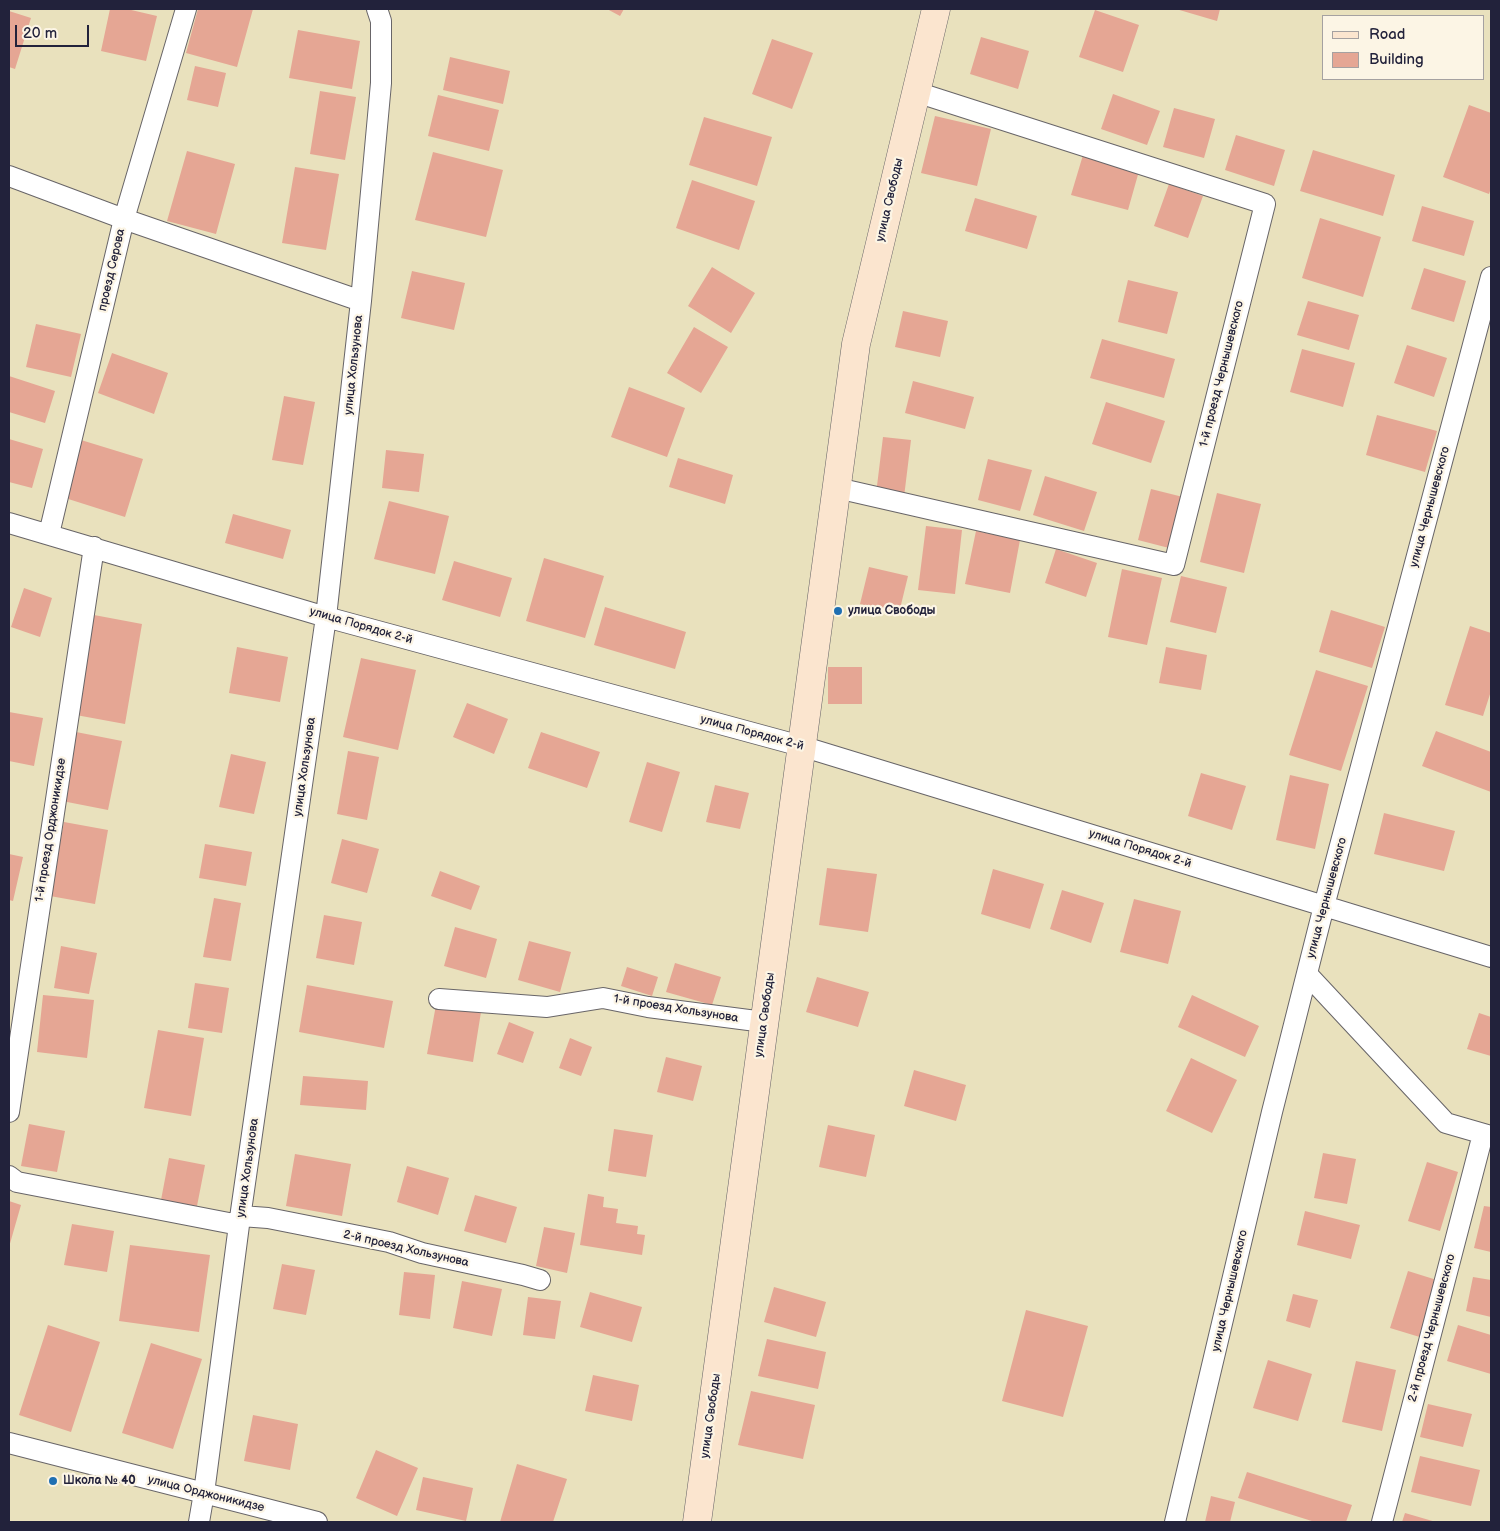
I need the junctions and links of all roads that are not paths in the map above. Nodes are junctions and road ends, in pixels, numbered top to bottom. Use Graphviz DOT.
graph roads {
  1 [pos="186,9"];
  2 [pos="377,9"];
  3 [pos="936,9"];
  4 [pos="916,92"];
  5 [pos="9,176"];
  6 [pos="124,219"];
  7 [pos="1491,277"];
  8 [pos="361,301"];
  9 [pos="837,488"];
  10 [pos="9,522"];
  11 [pos="49,534"];
  12 [pos="94,547"];
  13 [pos="326,617"];
  14 [pos="802,746"];
  15 [pos="1324,906"];
  16 [pos="1491,957"];
  17 [pos="1307,974"];
  18 [pos="439,998"];
  19 [pos="764,1022"];
  20 [pos="9,1112"];
  21 [pos="1487,1135"];
  22 [pos="9,1176"];
  23 [pos="240,1220"];
  24 [pos="540,1280"];
  25 [pos="9,1443"];
  26 [pos="204,1493"];
  27 [pos="199,1522"];
  28 [pos="316,1522"];
  29 [pos="697,1522"];
  30 [pos="1175,1522"];
  31 [pos="1382,1522"];
  1 -- 6 [label="street, проезд Серова"];
  2 -- 8 [label="street, улица Хользунова"];
  3 -- 4 [label="main road, улица Свободы"];
  4 -- 9 [label="main road, улица Свободы"];
  4 -- 9 [label="street, 1-й проезд Чернышевского"];
  5 -- 6 [label="street"];
  6 -- 8 [label="street"];
  6 -- 11 [label="street, проезд Серова"];
  7 -- 15 [label="street, улица Чернышевского"];
  8 -- 13 [label="street, улица Хользунова"];
  9 -- 14 [label="main road, улица Свободы"];
  10 -- 11 [label="street, улица Порядок 2-й"];
  11 -- 12 [label="street, улица Порядок 2-й"];
  12 -- 13 [label="street, улица Порядок 2-й"];
  12 -- 20 [label="street, 1-й проезд Орджоникидзе"];
  13 -- 14 [label="street, улица Порядок 2-й"];
  13 -- 23 [label="street, улица Хользунова"];
  14 -- 15 [label="street, улица Порядок 2-й"];
  14 -- 19 [label="main road, улица Свободы"];
  15 -- 16 [label="street, улица Порядок 2-й"];
  15 -- 17 [label="street, улица Чернышевского"];
  17 -- 21 [label="street"];
  17 -- 30 [label="street, улица Чернышевского"];
  18 -- 19 [label="street, 1-й проезд Хользунова"];
  19 -- 29 [label="main road, улица Свободы"];
  21 -- 31 [label="street, 2-й проезд Чернышевского"];
  22 -- 23 [label="street, 2-й проезд Хользунова"];
  23 -- 24 [label="street, 2-й проезд Хользунова"];
  23 -- 26 [label="street, улица Хользунова"];
  25 -- 26 [label="street, улица Орджоникидзе"];
  26 -- 27 [label="street, улица Хользунова"];
  26 -- 28 [label="street, улица Орджоникидзе"];
}
